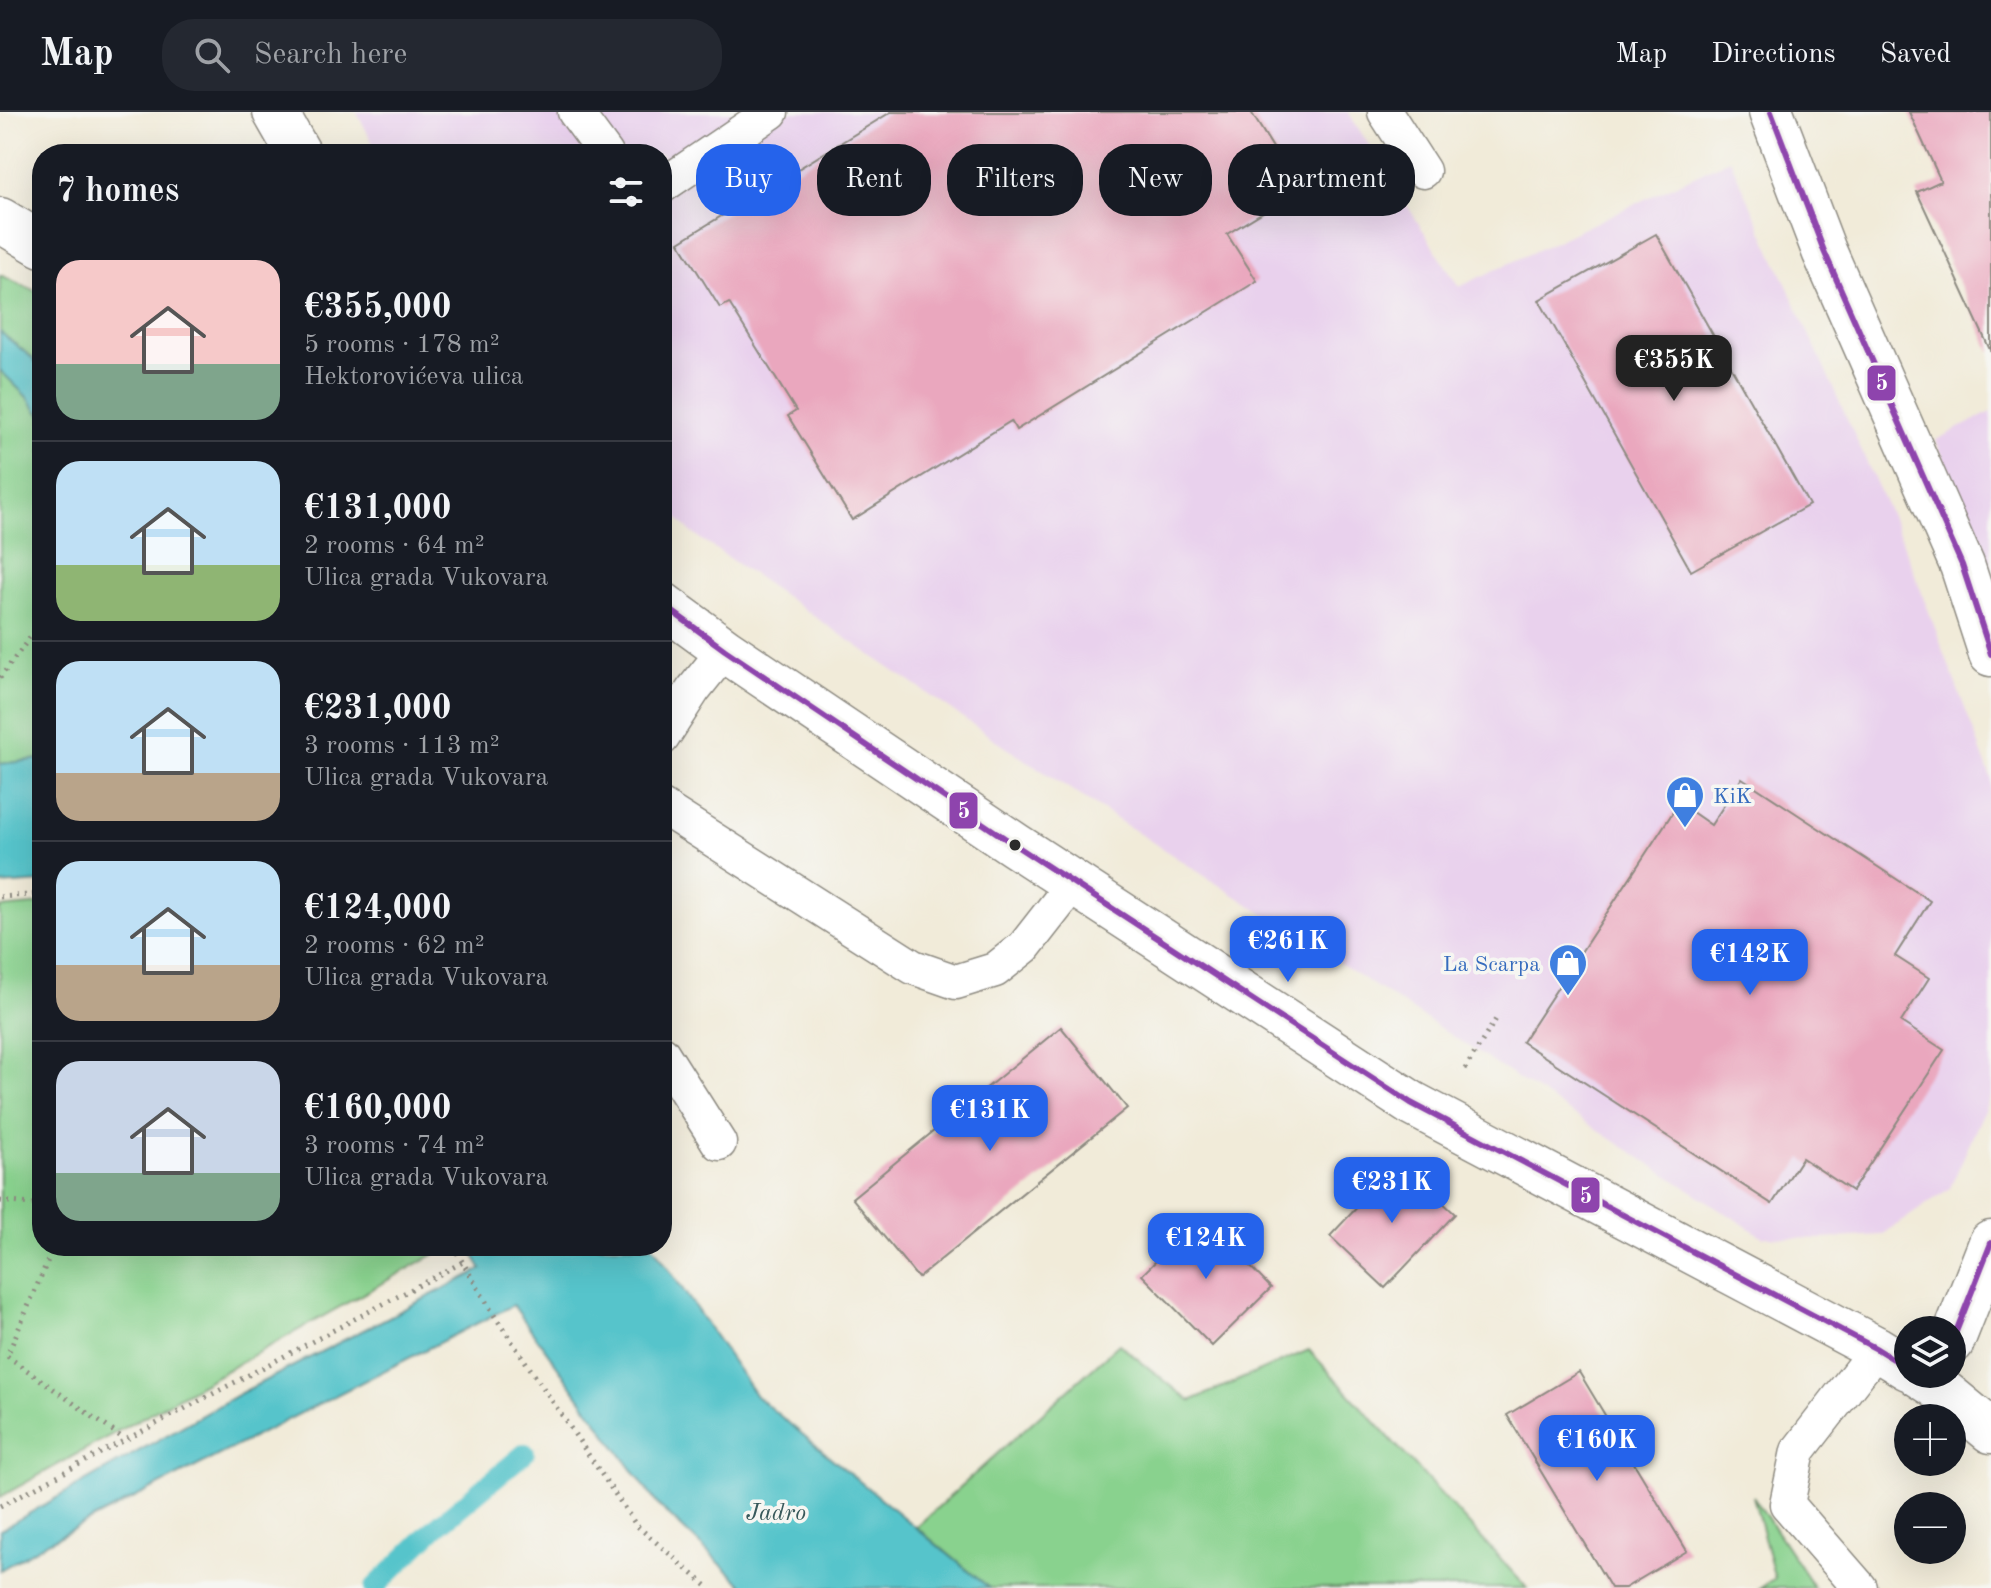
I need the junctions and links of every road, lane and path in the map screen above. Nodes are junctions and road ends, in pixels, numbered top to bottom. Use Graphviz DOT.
graph roads {
  1 [pos="275,112"];
  2 [pos="575,112"];
  3 [pos="771,112"];
  4 [pos="1385,112"];
  5 [pos="1771,112"];
  6 [pos="293,144"];
  7 [pos="599,144"];
  8 [pos="1423,171"];
  9 [pos="672,179"];
  10 [pos="0,220"];
  11 [pos="32,239"];
  12 [pos="672,611"];
  13 [pos="32,635"];
  14 [pos="725,650"];
  15 [pos="1991,654"];
  16 [pos="0,678"];
  17 [pos="672,723"];
  18 [pos="672,813"];
  19 [pos="1074,883"];
  20 [pos="32,895"];
  21 [pos="0,897"];
  22 [pos="1496,1019"];
  23 [pos="672,1069"];
  24 [pos="1460,1078"];
  25 [pos="719,1143"];
  26 [pos="0,1201"];
  27 [pos="32,1204"];
  28 [pos="1991,1243"];
  29 [pos="50,1256"];
  30 [pos="459,1256"];
  31 [pos="463,1262"];
  32 [pos="1962,1316"];
  33 [pos="1894,1359"];
  34 [pos="1894,1385"];
  35 [pos="1937,1388"];
  36 [pos="1991,1431"];
  37 [pos="124,1439"];
  38 [pos="0,1506"];
  39 [pos="709,1588"];
  40 [pos="1860,1588"];
  1 -- 6 [label="street"];
  2 -- 7 [label="lane"];
  3 -- 9 [label="lane"];
  4 -- 8 [label="lane"];
  5 -- 15 [label="street"];
  10 -- 11 [label="street"];
  12 -- 14 [label="street"];
  13 -- 16 [label="path"];
  14 -- 17 [label="lane"];
  14 -- 19 [label="street"];
  18 -- 19 [label="lane"];
  19 -- 33 [label="street"];
  20 -- 21 [label="path"];
  22 -- 24 [label="path"];
  23 -- 25 [label="lane"];
  26 -- 27 [label="path"];
  28 -- 32 [label="street"];
  29 -- 37 [label="path"];
  30 -- 31 [label="path"];
  31 -- 37 [label="path"];
  31 -- 39 [label="path"];
  34 -- 40 [label="lane"];
  35 -- 36 [label="street"];
  37 -- 38 [label="path"];
}
